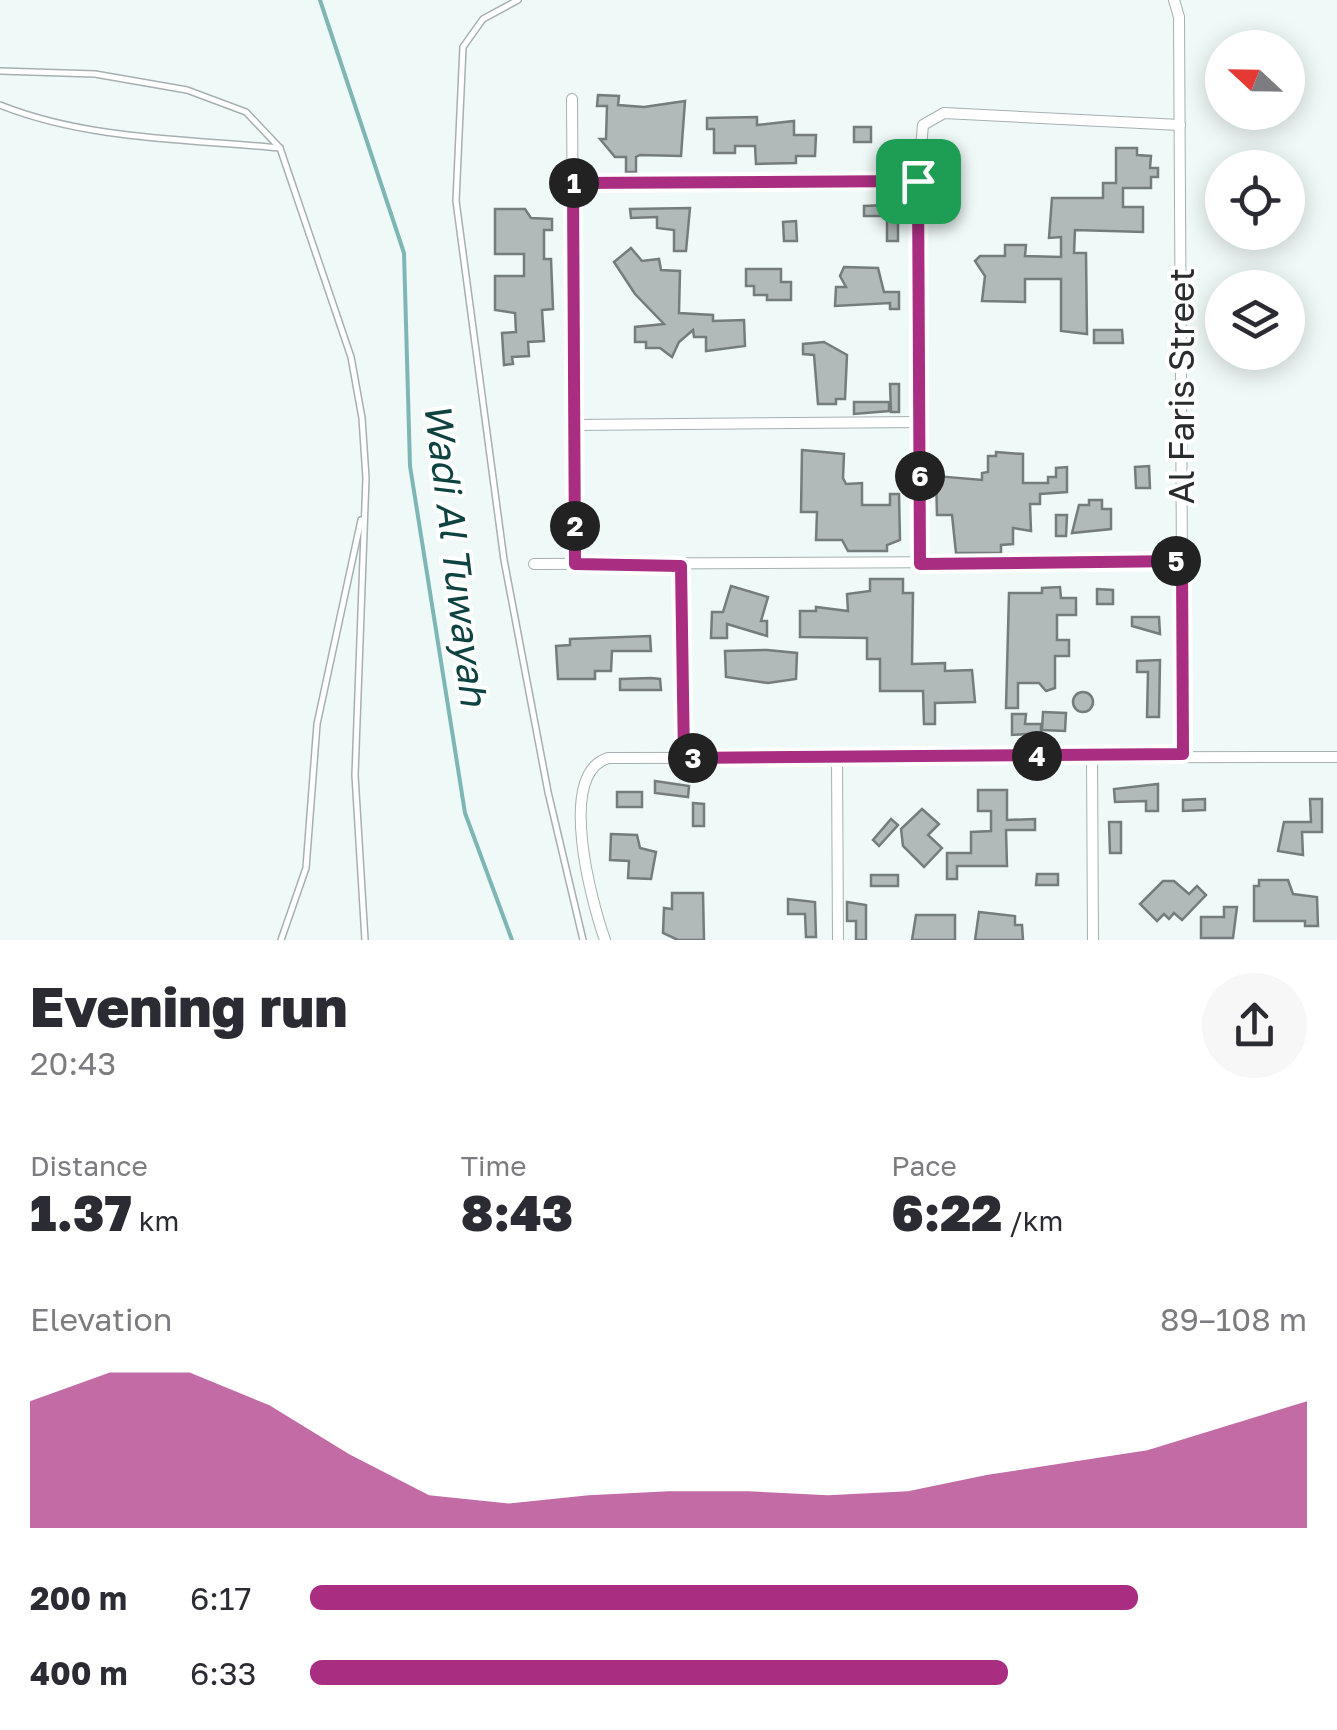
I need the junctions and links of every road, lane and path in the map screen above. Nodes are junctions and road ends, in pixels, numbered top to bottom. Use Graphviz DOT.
graph roads {
  1 [pos="518,0"];
  2 [pos="1174,0"];
  3 [pos="1186,0"];
  4 [pos="1179,18"];
  5 [pos="0,72"];
  6 [pos="572,100"];
  7 [pos="0,105"];
  8 [pos="1180,125"];
  9 [pos="280,148"];
  10 [pos="918,181"];
  11 [pos="573,183"];
  12 [pos="920,422"];
  13 [pos="574,425"];
  14 [pos="365,508"];
  15 [pos="1182,561"];
  16 [pos="534,564"];
  17 [pos="575,564"];
  18 [pos="920,564"];
  19 [pos="681,566"];
  20 [pos="1183,754"];
  21 [pos="837,756"];
  22 [pos="1092,756"];
  23 [pos="1337,757"];
  24 [pos="684,758"];
  25 [pos="281,940"];
  26 [pos="365,940"];
  27 [pos="583,940"];
  28 [pos="605,940"];
  29 [pos="838,940"];
  30 [pos="1093,940"];
  1 -- 27 [label="lane"];
  2 -- 4 [label="street, Al Faris Street"];
  3 -- 4 [label="street, Al Faris Street"];
  4 -- 8 [label="street, Al Faris Street"];
  5 -- 9 [label="lane"];
  6 -- 11 [label="street"];
  7 -- 9 [label="lane"];
  8 -- 10 [label="street"];
  8 -- 15 [label="street, Al Faris Street"];
  9 -- 14 [label="lane"];
  10 -- 11 [label="street"];
  10 -- 12 [label="street"];
  11 -- 13 [label="street"];
  12 -- 13 [label="street"];
  12 -- 18 [label="street"];
  13 -- 17 [label="street"];
  14 -- 25 [label="lane"];
  14 -- 26 [label="lane"];
  15 -- 18 [label="street"];
  15 -- 20 [label="street, Al Faris Street"];
  16 -- 17 [label="street"];
  17 -- 19 [label="street"];
  18 -- 19 [label="street"];
  19 -- 24 [label="street"];
  20 -- 22 [label="street"];
  20 -- 23 [label="street"];
  21 -- 22 [label="street"];
  21 -- 24 [label="street"];
  21 -- 29 [label="street"];
  22 -- 30 [label="street"];
  24 -- 28 [label="street"];
}
